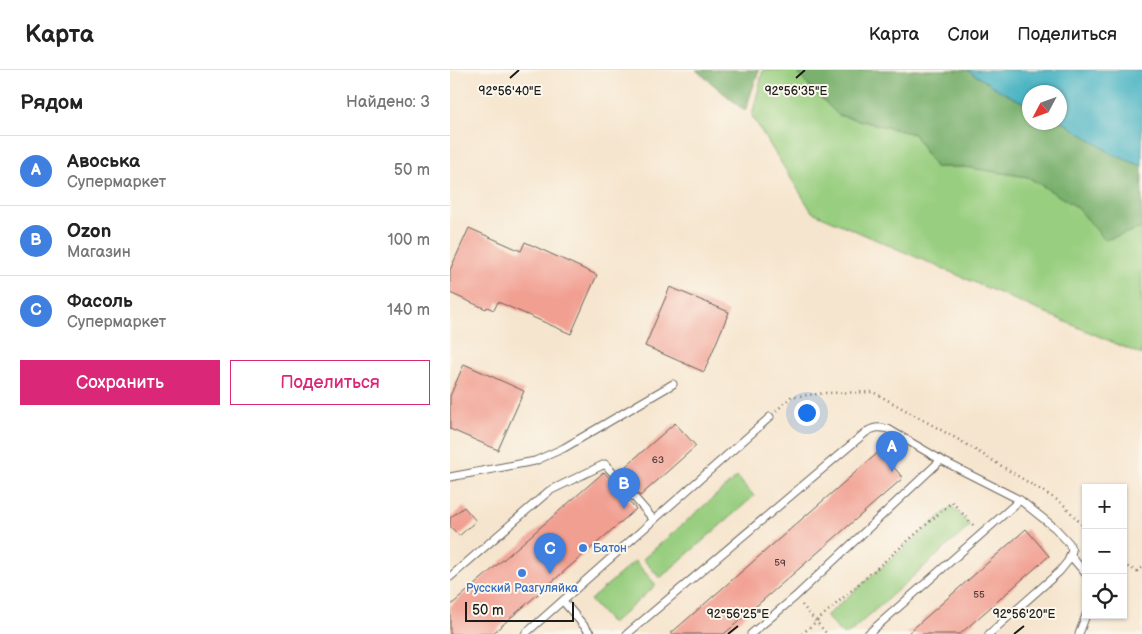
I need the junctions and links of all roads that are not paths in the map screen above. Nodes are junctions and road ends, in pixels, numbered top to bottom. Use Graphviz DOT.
graph roads {
  1 [pos="673,384"];
  2 [pos="770,417"];
  3 [pos="941,460"];
  4 [pos="450,477"];
  5 [pos="1020,500"];
  6 [pos="654,520"];
  7 [pos="1070,555"];
  8 [pos="1082,569"];
  9 [pos="450,577"];
  10 [pos="562,601"];
  11 [pos="1084,619"];
  12 [pos="525,634"];
  13 [pos="591,634"];
  14 [pos="627,634"];
  15 [pos="751,634"];
  16 [pos="868,634"];
  17 [pos="989,634"];
  18 [pos="1078,634"];
  1 -- 4 [label="lane"];
  2 -- 6 [label="lane"];
  3 -- 5 [label="lane"];
  3 -- 14 [label="lane"];
  3 -- 15 [label="lane"];
  5 -- 7 [label="lane"];
  5 -- 16 [label="lane"];
  6 -- 9 [label="lane"];
  6 -- 10 [label="lane"];
  7 -- 8 [label="lane"];
  7 -- 17 [label="lane"];
  10 -- 12 [label="lane"];
  10 -- 13 [label="lane"];
  11 -- 18 [label="lane"];
}
